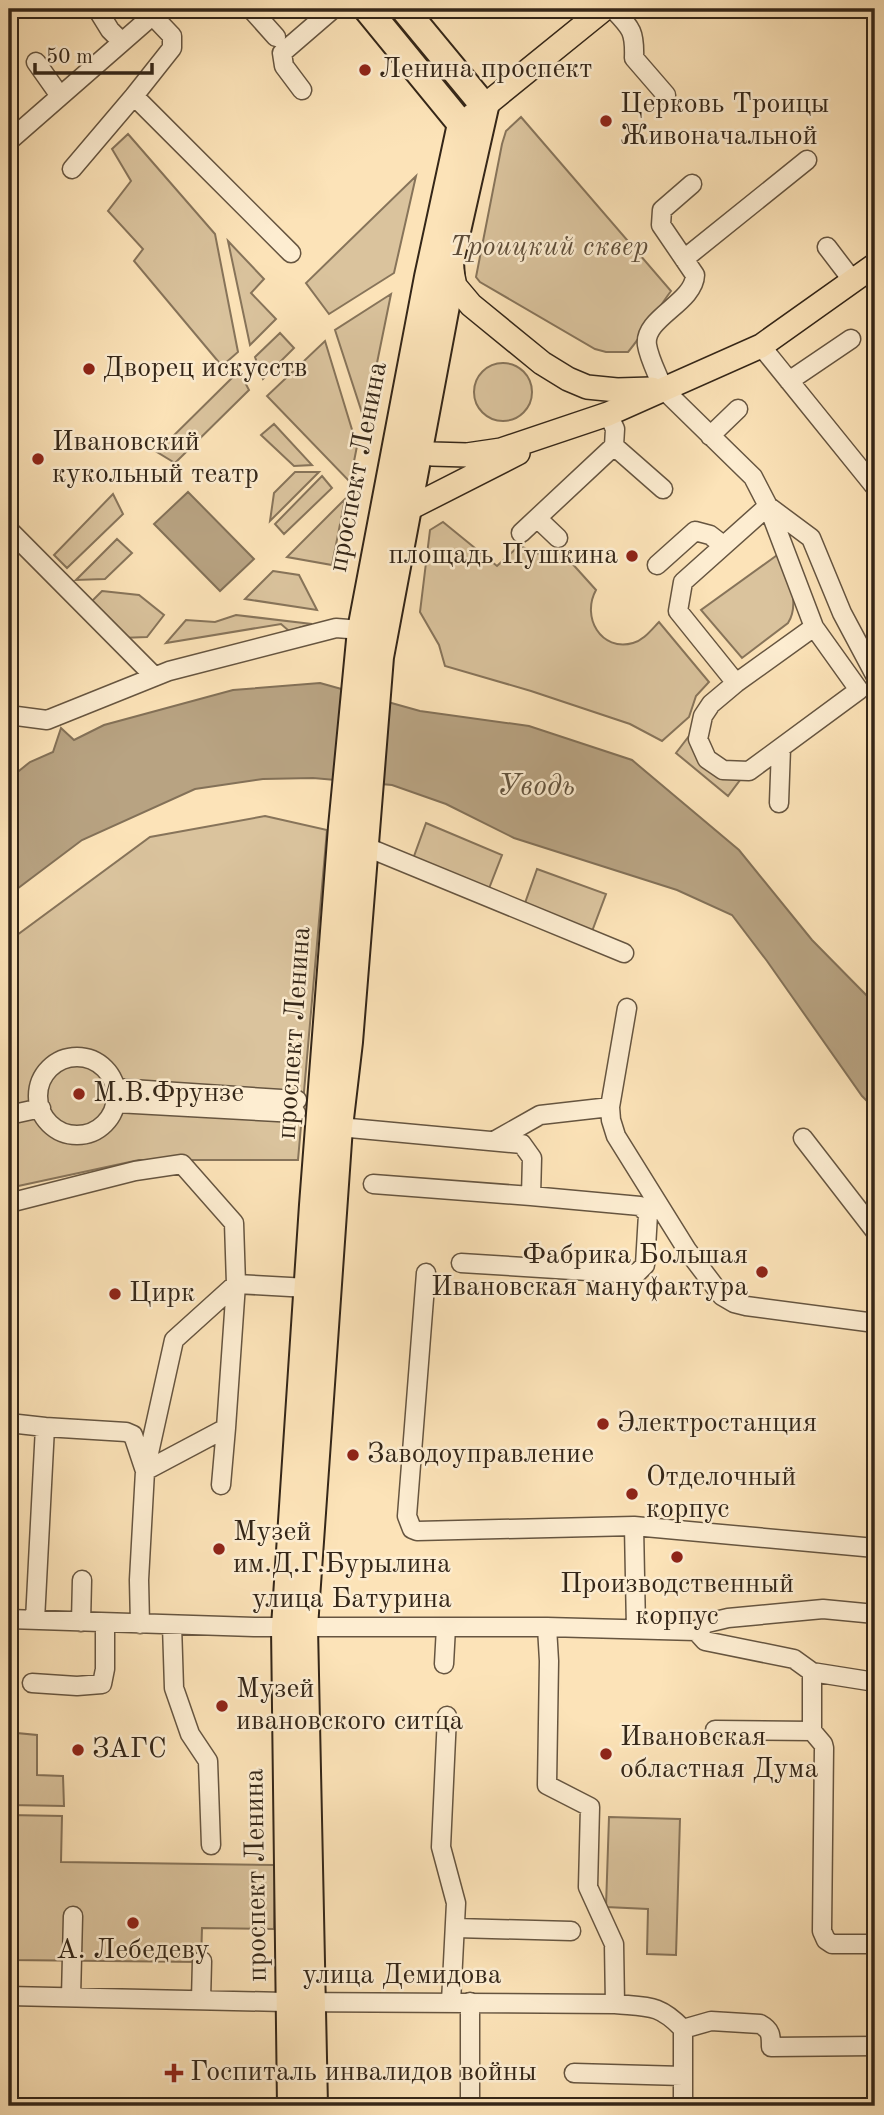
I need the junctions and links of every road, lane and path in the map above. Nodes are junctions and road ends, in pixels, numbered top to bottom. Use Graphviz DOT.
graph roads {
  1 [pos="97,9"];
  2 [pos="251,9"];
  3 [pos="333,9"];
  4 [pos="367,9"];
  5 [pos="404,9"];
  6 [pos="604,9"];
  7 [pos="613,9"];
  8 [pos="156,12"];
  9 [pos="276,37"];
  10 [pos="122,42"];
  11 [pos="36,62"];
  12 [pos="302,90"];
  13 [pos="666,95"];
  14 [pos="60,96"];
  15 [pos="134,96"];
  16 [pos="485,107"];
  17 [pos="461,124"];
  18 [pos="9,141"];
  19 [pos="807,160"];
  20 [pos="72,169"];
  21 [pos="691,184"];
  22 [pos="827,247"];
  23 [pos="291,253"];
  24 [pos="684,259"];
  25 [pos="450,262"];
  26 [pos="875,265"];
  27 [pos="853,281"];
  28 [pos="851,340"];
  29 [pos="761,345"];
  30 [pos="789,381"];
  31 [pos="663,388"];
  32 [pos="738,409"];
  33 [pos="608,414"];
  34 [pos="556,433"];
  35 [pos="710,436"];
  36 [pos="614,446"];
  37 [pos="406,450"];
  38 [pos="875,487"];
  39 [pos="663,489"];
  40 [pos="768,506"];
  41 [pos="408,509"];
  42 [pos="537,517"];
  43 [pos="10,531"];
  44 [pos="521,533"];
  45 [pos="558,538"];
  46 [pos="723,545"];
  47 [pos="657,565"];
  48 [pos="814,627"];
  49 [pos="366,645"];
  50 [pos="875,675"];
  51 [pos="154,676"];
  52 [pos="736,683"];
  53 [pos="9,716"];
  54 [pos="781,748"];
  55 [pos="779,803"];
  56 [pos="357,834"];
  57 [pos="624,953"];
  58 [pos="627,1008"];
  59 [pos="116,1095"];
  60 [pos="297,1107"];
  61 [pos="610,1107"];
  62 [pos="41,1108"];
  63 [pos="9,1115"];
  64 [pos="339,1127"];
  65 [pos="803,1138"];
  66 [pos="494,1141"];
  67 [pos="373,1184"];
  68 [pos="531,1196"];
  69 [pos="9,1203"];
  70 [pos="875,1231"];
  71 [pos="461,1263"];
  72 [pos="426,1273"];
  73 [pos="236,1284"];
  74 [pos="308,1288"];
  75 [pos="875,1323"];
  76 [pos="9,1423"];
  77 [pos="46,1427"];
  78 [pos="226,1428"];
  79 [pos="145,1471"];
  80 [pos="221,1485"];
  81 [pos="634,1526"];
  82 [pos="875,1548"];
  83 [pos="82,1580"];
  84 [pos="875,1614"];
  85 [pos="9,1619"];
  86 [pos="35,1620"];
  87 [pos="81,1622"];
  88 [pos="106,1623"];
  89 [pos="141,1624"];
  90 [pos="172,1625"];
  91 [pos="446,1626"];
  92 [pos="294,1627"];
  93 [pos="547,1627"];
  94 [pos="636,1629"];
  95 [pos="696,1631"];
  96 [pos="444,1664"];
  97 [pos="812,1672"];
  98 [pos="875,1682"];
  99 [pos="32,1683"];
  100 [pos="447,1716"];
  101 [pos="715,1730"];
  102 [pos="812,1731"];
  103 [pos="211,1844"];
  104 [pos="73,1916"];
  105 [pos="456,1928"];
  106 [pos="571,1931"];
  107 [pos="875,1944"];
  108 [pos="202,1961"];
  109 [pos="9,1996"];
  110 [pos="71,1997"];
  111 [pos="201,2000"];
  112 [pos="301,2002"];
  113 [pos="451,2002"];
  114 [pos="470,2002"];
  115 [pos="615,2004"];
  116 [pos="683,2029"];
  117 [pos="875,2046"];
  118 [pos="574,2073"];
  119 [pos="683,2076"];
  120 [pos="291,2106"];
  121 [pos="314,2106"];
  122 [pos="470,2106"];
  123 [pos="683,2106"];
  1 -- 10 [label="street"];
  2 -- 9 [label="street"];
  3 -- 12 [label="street"];
  4 -- 17 [label="highway"];
  5 -- 16 [label="highway"];
  6 -- 16 [label="main road"];
  7 -- 13 [label="street"];
  8 -- 10 [label="street"];
  8 -- 15 [label="street"];
  10 -- 14 [label="street"];
  11 -- 14 [label="street"];
  14 -- 18 [label="street"];
  15 -- 20 [label="street"];
  15 -- 23 [label="street"];
  16 -- 17 [label="main road"];
  16 -- 25 [label="highway, проспект Ленина"];
  17 -- 37 [label="highway, проспект Ленина"];
  19 -- 24 [label="street"];
  21 -- 24 [label="street"];
  22 -- 27 [label="street"];
  24 -- 31 [label="street"];
  25 -- 31 [label="main road"];
  25 -- 37 [label="highway, проспект Ленина"];
  26 -- 27 [label="main road"];
  27 -- 29 [label="main road"];
  28 -- 30 [label="street"];
  29 -- 30 [label="street"];
  29 -- 31 [label="main road"];
  30 -- 38 [label="street"];
  31 -- 33 [label="main road"];
  31 -- 35 [label="street"];
  32 -- 35 [label="street"];
  33 -- 34 [label="main road"];
  33 -- 36 [label="street"];
  34 -- 37 [label="main road"];
  34 -- 41 [label="main road"];
  35 -- 40 [label="street"];
  36 -- 39 [label="street"];
  36 -- 42 [label="street"];
  37 -- 41 [label="highway, проспект Ленина"];
  37 -- 49 [label="highway, проспект Ленина"];
  40 -- 46 [label="street"];
  40 -- 48 [label="street"];
  40 -- 50 [label="street"];
  41 -- 49 [label="highway, проспект Ленина"];
  42 -- 44 [label="street"];
  42 -- 45 [label="street"];
  43 -- 51 [label="street"];
  46 -- 47 [label="street"];
  46 -- 52 [label="street"];
  48 -- 52 [label="street"];
  48 -- 54 [label="street"];
  49 -- 51 [label="street"];
  49 -- 56 [label="highway, проспект Ленина"];
  51 -- 53 [label="street"];
  52 -- 54 [label="street"];
  54 -- 55 [label="street"];
  56 -- 57 [label="street"];
  56 -- 64 [label="highway, проспект Ленина"];
  56 -- 74 [label="highway, проспект Ленина"];
  58 -- 61 [label="street"];
  59 -- 60 [label="street"];
  59 -- 62 [label="street"];
  59 -- 62 [label="street"];
  61 -- 66 [label="street"];
  61 -- 75 [label="street"];
  62 -- 63 [label="street"];
  64 -- 66 [label="street"];
  64 -- 92 [label="highway, проспект Ленина"];
  65 -- 70 [label="street"];
  66 -- 68 [label="street"];
  67 -- 68 [label="street"];
  68 -- 71 [label="street"];
  69 -- 73 [label="street"];
  72 -- 81 [label="street"];
  73 -- 74 [label="street"];
  73 -- 78 [label="street"];
  73 -- 79 [label="street"];
  74 -- 92 [label="highway, проспект Ленина"];
  76 -- 77 [label="street"];
  77 -- 79 [label="street"];
  77 -- 86 [label="street"];
  78 -- 79 [label="street"];
  78 -- 80 [label="street"];
  79 -- 89 [label="street"];
  81 -- 82 [label="street"];
  81 -- 94 [label="street"];
  83 -- 87 [label="street"];
  84 -- 95 [label="street"];
  85 -- 86 [label="street, улица Батурина"];
  86 -- 87 [label="street, улица Батурина"];
  87 -- 88 [label="street, улица Батурина"];
  88 -- 89 [label="street, улица Батурина"];
  88 -- 99 [label="street"];
  89 -- 90 [label="street, улица Батурина"];
  90 -- 92 [label="street, улица Батурина"];
  90 -- 103 [label="street"];
  91 -- 92 [label="street, улица Батурина"];
  91 -- 93 [label="street, улица Батурина"];
  91 -- 96 [label="street"];
  92 -- 112 [label="highway, проспект Ленина"];
  93 -- 94 [label="street, улица Батурина"];
  93 -- 115 [label="street"];
  94 -- 95 [label="street, улица Батурина"];
  95 -- 97 [label="street"];
  97 -- 98 [label="street"];
  97 -- 102 [label="street"];
  100 -- 105 [label="street"];
  101 -- 102 [label="street"];
  102 -- 107 [label="street"];
  104 -- 110 [label="street"];
  105 -- 106 [label="street"];
  105 -- 113 [label="street"];
  108 -- 111 [label="street"];
  109 -- 110 [label="street, улица Демидова"];
  110 -- 111 [label="street, улица Демидова"];
  111 -- 112 [label="street, улица Демидова"];
  112 -- 113 [label="street, улица Демидова"];
  112 -- 120 [label="highway, проспект Ленина"];
  112 -- 121 [label="highway, проспект Ленина"];
  113 -- 114 [label="street, улица Демидова"];
  114 -- 115 [label="street, улица Демидова"];
  114 -- 122 [label="street"];
  115 -- 116 [label="street, улица Демидова"];
  116 -- 117 [label="street"];
  116 -- 119 [label="street"];
  118 -- 119 [label="street"];
  119 -- 123 [label="street"];
}
